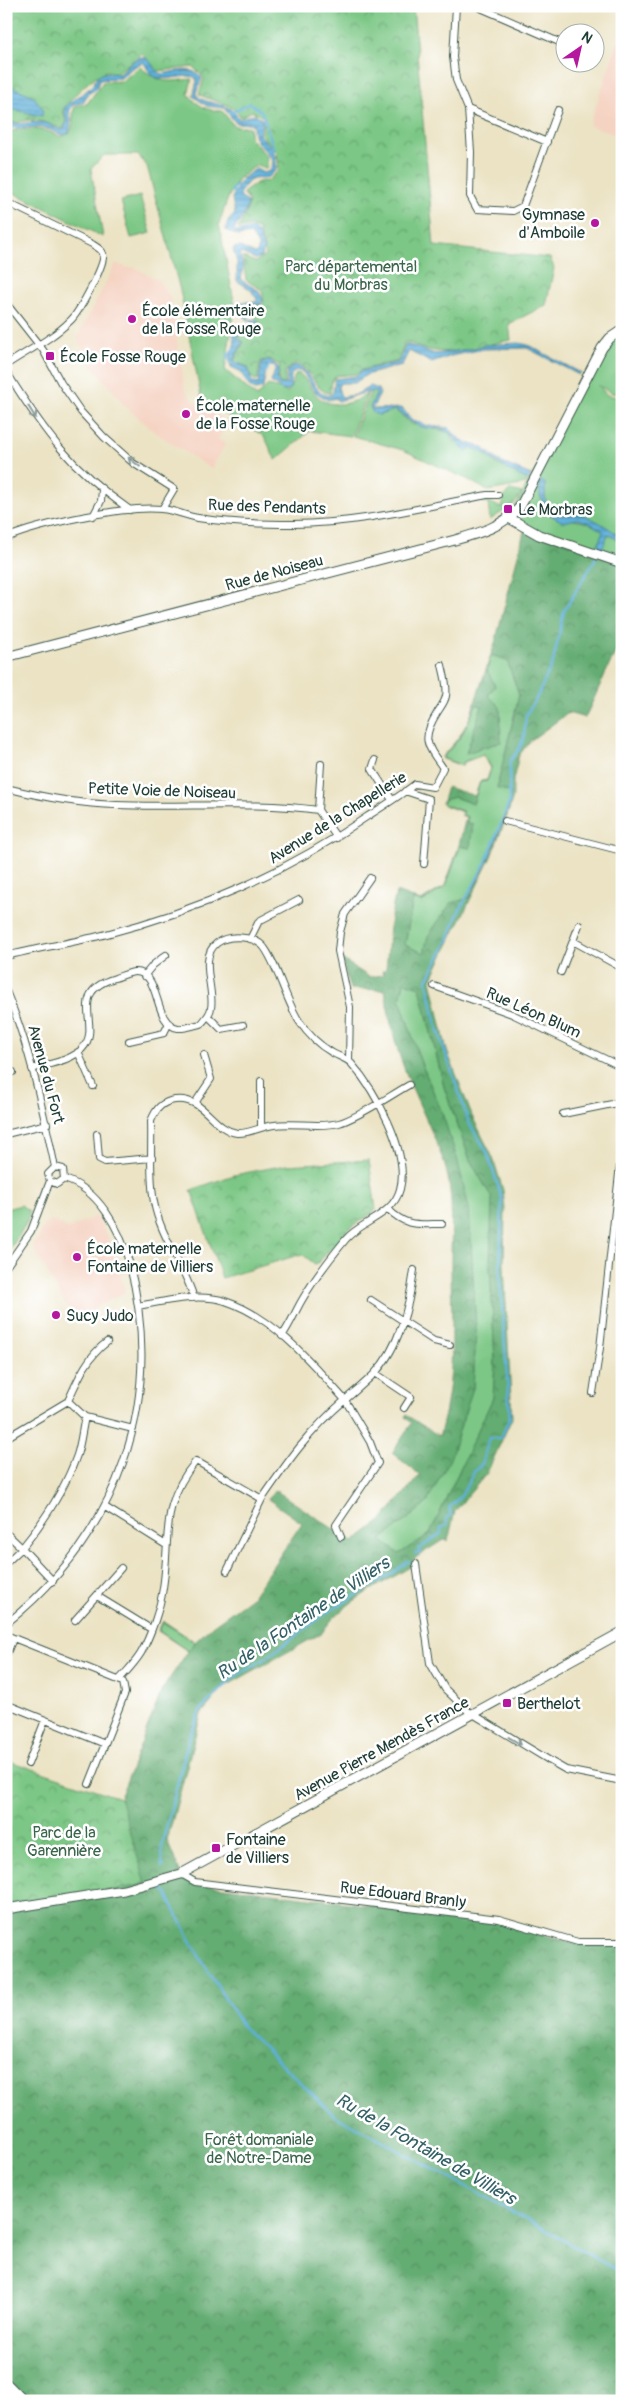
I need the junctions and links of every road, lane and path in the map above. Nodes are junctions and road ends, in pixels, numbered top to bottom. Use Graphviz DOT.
graph roads {
  1 [pos="456,6"];
  2 [pos="476,6"];
  3 [pos="556,40"];
  4 [pos="468,109"];
  5 [pos="558,110"];
  6 [pos="546,142"];
  7 [pos="6,202"];
  8 [pos="6,303"];
  9 [pos="622,330"];
  10 [pos="38,343"];
  11 [pos="6,365"];
  12 [pos="6,370"];
  13 [pos="102,490"];
  14 [pos="498,495"];
  15 [pos="162,509"];
  16 [pos="130,510"];
  17 [pos="93,516"];
  18 [pos="509,518"];
  19 [pos="6,538"];
  20 [pos="622,564"];
  21 [pos="6,657"];
  22 [pos="442,665"];
  23 [pos="375,760"];
  24 [pos="321,764"];
  25 [pos="433,787"];
  26 [pos="6,788"];
  27 [pos="405,792"];
  28 [pos="429,799"];
  29 [pos="392,800"];
  30 [pos="318,810"];
  31 [pos="506,821"];
  32 [pos="337,838"];
  33 [pos="622,851"];
  34 [pos="424,864"];
  35 [pos="370,878"];
  36 [pos="298,900"];
  37 [pos="579,925"];
  38 [pos="250,939"];
  39 [pos="573,941"];
  40 [pos="166,955"];
  41 [pos="6,956"];
  42 [pos="622,968"];
  43 [pos="561,972"];
  44 [pos="144,976"];
  45 [pos="434,986"];
  46 [pos="6,990"];
  47 [pos="208,1016"];
  48 [pos="169,1023"];
  49 [pos="243,1025"];
  50 [pos="129,1041"];
  51 [pos="78,1052"];
  52 [pos="204,1055"];
  53 [pos="350,1062"];
  54 [pos="622,1067"];
  55 [pos="32,1069"];
  56 [pos="261,1081"];
  57 [pos="409,1084"];
  58 [pos="93,1086"];
  59 [pos="380,1102"];
  60 [pos="622,1102"];
  61 [pos="195,1103"];
  62 [pos="563,1114"];
  63 [pos="47,1124"];
  64 [pos="262,1128"];
  65 [pos="6,1134"];
  66 [pos="97,1134"];
  67 [pos="622,1146"];
  68 [pos="152,1158"];
  69 [pos="55,1167"];
  70 [pos="64,1179"];
  71 [pos="50,1181"];
  72 [pos="388,1209"];
  73 [pos="442,1224"];
  74 [pos="6,1267"];
  75 [pos="414,1270"];
  76 [pos="194,1298"];
  77 [pos="371,1300"];
  78 [pos="138,1306"];
  79 [pos="404,1322"];
  80 [pos="282,1336"];
  81 [pos="107,1342"];
  82 [pos="450,1345"];
  83 [pos="375,1373"];
  84 [pos="593,1393"];
  85 [pos="345,1400"];
  86 [pos="68,1401"];
  87 [pos="404,1408"];
  88 [pos="85,1417"];
  89 [pos="133,1429"];
  90 [pos="6,1438"];
  91 [pos="262,1499"];
  92 [pos="105,1508"];
  93 [pos="6,1533"];
  94 [pos="342,1536"];
  95 [pos="166,1545"];
  96 [pos="22,1548"];
  97 [pos="6,1563"];
  98 [pos="416,1564"];
  99 [pos="121,1568"];
  100 [pos="227,1571"];
  101 [pos="54,1581"];
  102 [pos="97,1596"];
  103 [pos="75,1620"];
  104 [pos="6,1624"];
  105 [pos="151,1629"];
  106 [pos="622,1632"];
  107 [pos="6,1635"];
  108 [pos="13,1639"];
  109 [pos="6,1655"];
  110 [pos="119,1680"];
  111 [pos="6,1704"];
  112 [pos="474,1714"];
  113 [pos="45,1720"];
  114 [pos="105,1744"];
  115 [pos="28,1764"];
  116 [pos="622,1781"];
  117 [pos="89,1784"];
  118 [pos="181,1874"];
  119 [pos="6,1909"];
  120 [pos="622,1942"];
  121 [pos="6,2383"];
  122 [pos="24,2401"];
  1 -- 4 [label="street"];
  2 -- 3 [label="street"];
  4 -- 6 [label="street"];
  4 -- 6 [label="street"];
  5 -- 6 [label="street"];
  7 -- 10 [label="street"];
  8 -- 10 [label="street"];
  9 -- 18 [label="street, Rue de Noiseau"];
  10 -- 11 [label="street"];
  15 -- 10 [label="street, one-way"];
  12 -- 13 [label="street, one-way"];
  13 -- 16 [label="street"];
  13 -- 17 [label="street"];
  14 -- 15 [label="street, Rue des Pendants"];
  15 -- 16 [label="street, Rue des Pendants"];
  16 -- 17 [label="street, Rue des Pendants"];
  17 -- 19 [label="street, Rue des Pendants"];
  18 -- 20 [label="street"];
  18 -- 21 [label="street, Rue de Noiseau"];
  22 -- 25 [label="street, Avenue de la Chapellerie"];
  23 -- 29 [label="street"];
  24 -- 30 [label="street"];
  25 -- 27 [label="street, Avenue de la Chapellerie"];
  25 -- 28 [label="street"];
  26 -- 30 [label="street, Petite Voie de Noiseau"];
  27 -- 28 [label="street"];
  27 -- 29 [label="street, Avenue de la Chapellerie"];
  28 -- 34 [label="street"];
  29 -- 32 [label="street, Avenue de la Chapellerie"];
  30 -- 32 [label="street"];
  31 -- 33 [label="street"];
  32 -- 41 [label="street, Avenue de la Chapellerie"];
  35 -- 53 [label="street"];
  36 -- 38 [label="street"];
  37 -- 39 [label="street"];
  38 -- 47 [label="street"];
  38 -- 53 [label="street"];
  39 -- 42 [label="street"];
  39 -- 43 [label="street"];
  40 -- 44 [label="street"];
  44 -- 48 [label="street"];
  44 -- 51 [label="street"];
  45 -- 54 [label="street, Rue Léon Blum"];
  46 -- 55 [label="street, Avenue du Fort"];
  47 -- 48 [label="street"];
  47 -- 49 [label="street"];
  48 -- 50 [label="street"];
  51 -- 55 [label="street"];
  51 -- 58 [label="street"];
  52 -- 61 [label="street"];
  53 -- 59 [label="street"];
  55 -- 63 [label="street, Avenue du Fort"];
  56 -- 64 [label="street"];
  57 -- 59 [label="street"];
  59 -- 64 [label="street"];
  59 -- 72 [label="street"];
  60 -- 62 [label="street"];
  61 -- 64 [label="street"];
  61 -- 68 [label="street"];
  63 -- 65 [label="street"];
  63 -- 69 [label="street, Avenue du Fort"];
  66 -- 68 [label="street"];
  67 -- 84 [label="street"];
  68 -- 76 [label="street"];
  69 -- 70 [label="street"];
  69 -- 71 [label="street"];
  70 -- 71 [label="street"];
  70 -- 78 [label="street"];
  71 -- 74 [label="street"];
  72 -- 73 [label="street"];
  72 -- 80 [label="street"];
  75 -- 79 [label="street"];
  76 -- 78 [label="street"];
  76 -- 80 [label="street"];
  77 -- 79 [label="street"];
  78 -- 89 [label="street"];
  79 -- 82 [label="street"];
  79 -- 83 [label="street"];
  80 -- 85 [label="street"];
  81 -- 86 [label="street"];
  83 -- 85 [label="street"];
  83 -- 87 [label="street"];
  85 -- 91 [label="street"];
  85 -- 94 [label="street"];
  86 -- 88 [label="street"];
  86 -- 90 [label="street"];
  88 -- 89 [label="street"];
  88 -- 96 [label="street"];
  89 -- 92 [label="street"];
  91 -- 95 [label="street"];
  91 -- 100 [label="street"];
  92 -- 95 [label="street"];
  92 -- 101 [label="street"];
  93 -- 96 [label="street"];
  95 -- 105 [label="street"];
  96 -- 97 [label="street"];
  96 -- 101 [label="street"];
  98 -- 112 [label="street"];
  99 -- 102 [label="street"];
  101 -- 104 [label="street"];
  102 -- 103 [label="street"];
  102 -- 105 [label="street"];
  105 -- 110 [label="street"];
  106 -- 112 [label="street, Avenue Pierre Mendès France"];
  107 -- 108 [label="street"];
  108 -- 109 [label="street"];
  108 -- 110 [label="street"];
  110 -- 114 [label="street"];
  111 -- 113 [label="street"];
  112 -- 116 [label="street, one-way"];
  112 -- 118 [label="street, Avenue Pierre Mendès France"];
  113 -- 114 [label="street"];
  113 -- 115 [label="street"];
  114 -- 117 [label="street"];
  118 -- 119 [label="street, Avenue Pierre Mendès France"];
  118 -- 120 [label="street, Rue Edouard Branly"];
  121 -- 122 [label="street"];
}
